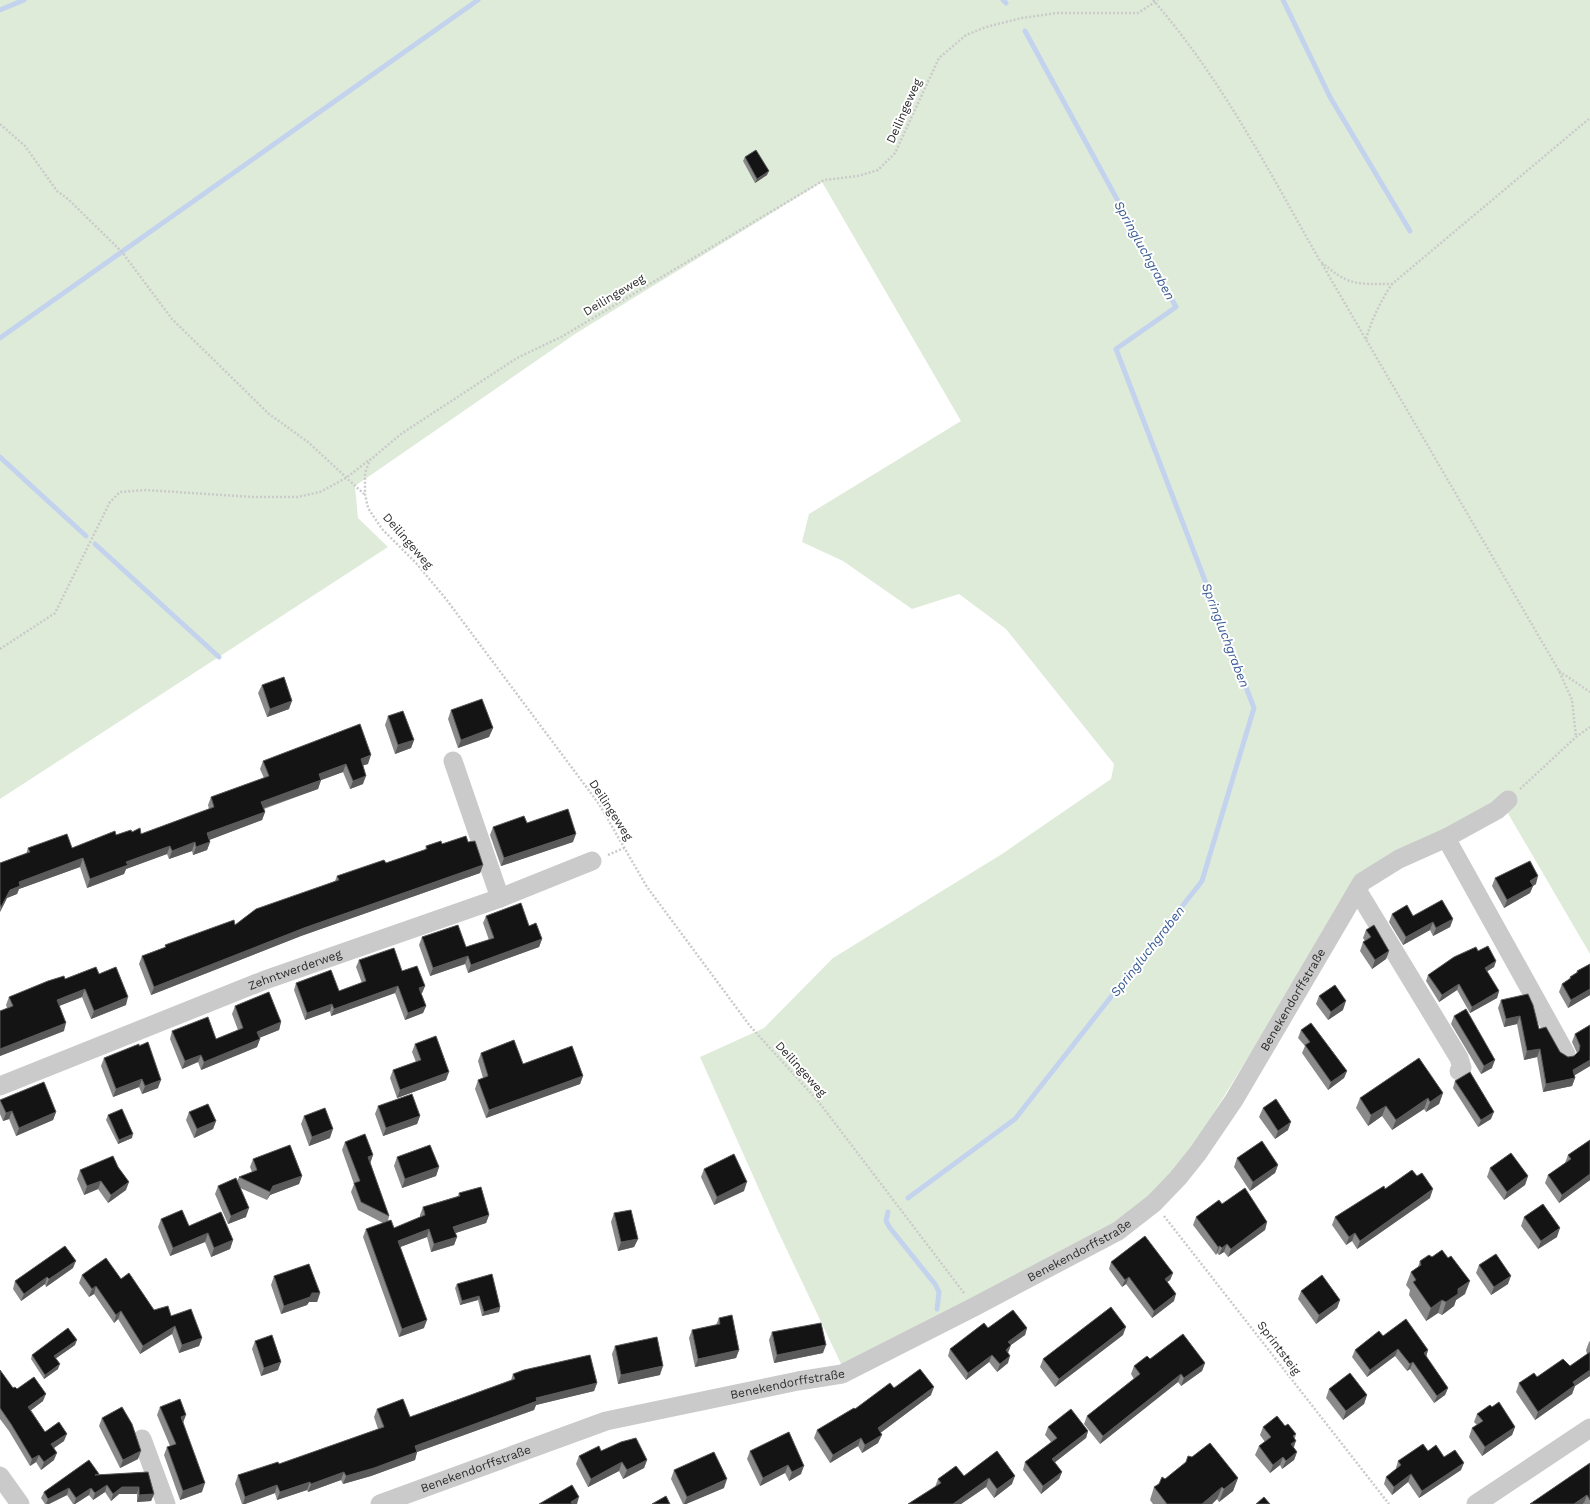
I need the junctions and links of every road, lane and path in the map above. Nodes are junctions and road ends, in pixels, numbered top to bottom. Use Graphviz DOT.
graph roads {
  1 [pos="1153,0"];
  2 [pos="1157,1"];
  3 [pos="1590,118"];
  4 [pos="0,124"];
  5 [pos="1320,261"];
  6 [pos="1392,284"];
  7 [pos="1366,340"];
  8 [pos="370,460"];
  9 [pos="346,478"];
  10 [pos="365,494"];
  11 [pos="0,649"];
  12 [pos="1559,671"];
  13 [pos="1590,692"];
  14 [pos="1590,727"];
  15 [pos="1576,737"];
  16 [pos="453,761"];
  17 [pos="1508,800"];
  18 [pos="1446,838"];
  19 [pos="592,861"];
  20 [pos="1357,890"];
  21 [pos="500,898"];
  22 [pos="1566,1054"];
  23 [pos="1460,1071"];
  24 [pos="0,1086"];
  25 [pos="1154,1203"];
  26 [pos="974,1307"];
  27 [pos="1590,1428"];
  28 [pos="142,1439"];
  29 [pos="0,1476"];
  30 [pos="401,1500"];
  31 [pos="20,1504"];
  32 [pos="166,1504"];
  33 [pos="380,1504"];
  34 [pos="1389,1504"];
  35 [pos="1476,1504"];
  1 -- 2 [label="path"];
  2 -- 5 [label="path"];
  2 -- 8 [label="path, Deilingeweg"];
  3 -- 6 [label="path"];
  4 -- 9 [label="path"];
  5 -- 6 [label="path"];
  5 -- 7 [label="path"];
  6 -- 7 [label="path"];
  7 -- 12 [label="path"];
  8 -- 9 [label="path"];
  8 -- 10 [label="path, Deilingeweg"];
  9 -- 10 [label="path"];
  9 -- 11 [label="path"];
  10 -- 26 [label="path, Deilingeweg"];
  12 -- 13 [label="path"];
  12 -- 15 [label="path"];
  14 -- 15 [label="path"];
  15 -- 17 [label="path"];
  16 -- 21 [label="street"];
  17 -- 18 [label="street, Benekendorffstraße"];
  18 -- 20 [label="street, Benekendorffstraße"];
  18 -- 22 [label="street"];
  19 -- 21 [label="street, Zehntwerderweg"];
  20 -- 23 [label="street"];
  20 -- 25 [label="street, Benekendorffstraße"];
  21 -- 24 [label="street, Zehntwerderweg"];
  25 -- 26 [label="street, Benekendorffstraße"];
  25 -- 34 [label="path, Sprintsteig"];
  26 -- 30 [label="street, Benekendorffstraße"];
  27 -- 35 [label="street"];
  28 -- 32 [label="street"];
  29 -- 31 [label="street"];
  30 -- 33 [label="street, Benekendorffstraße"];
}
